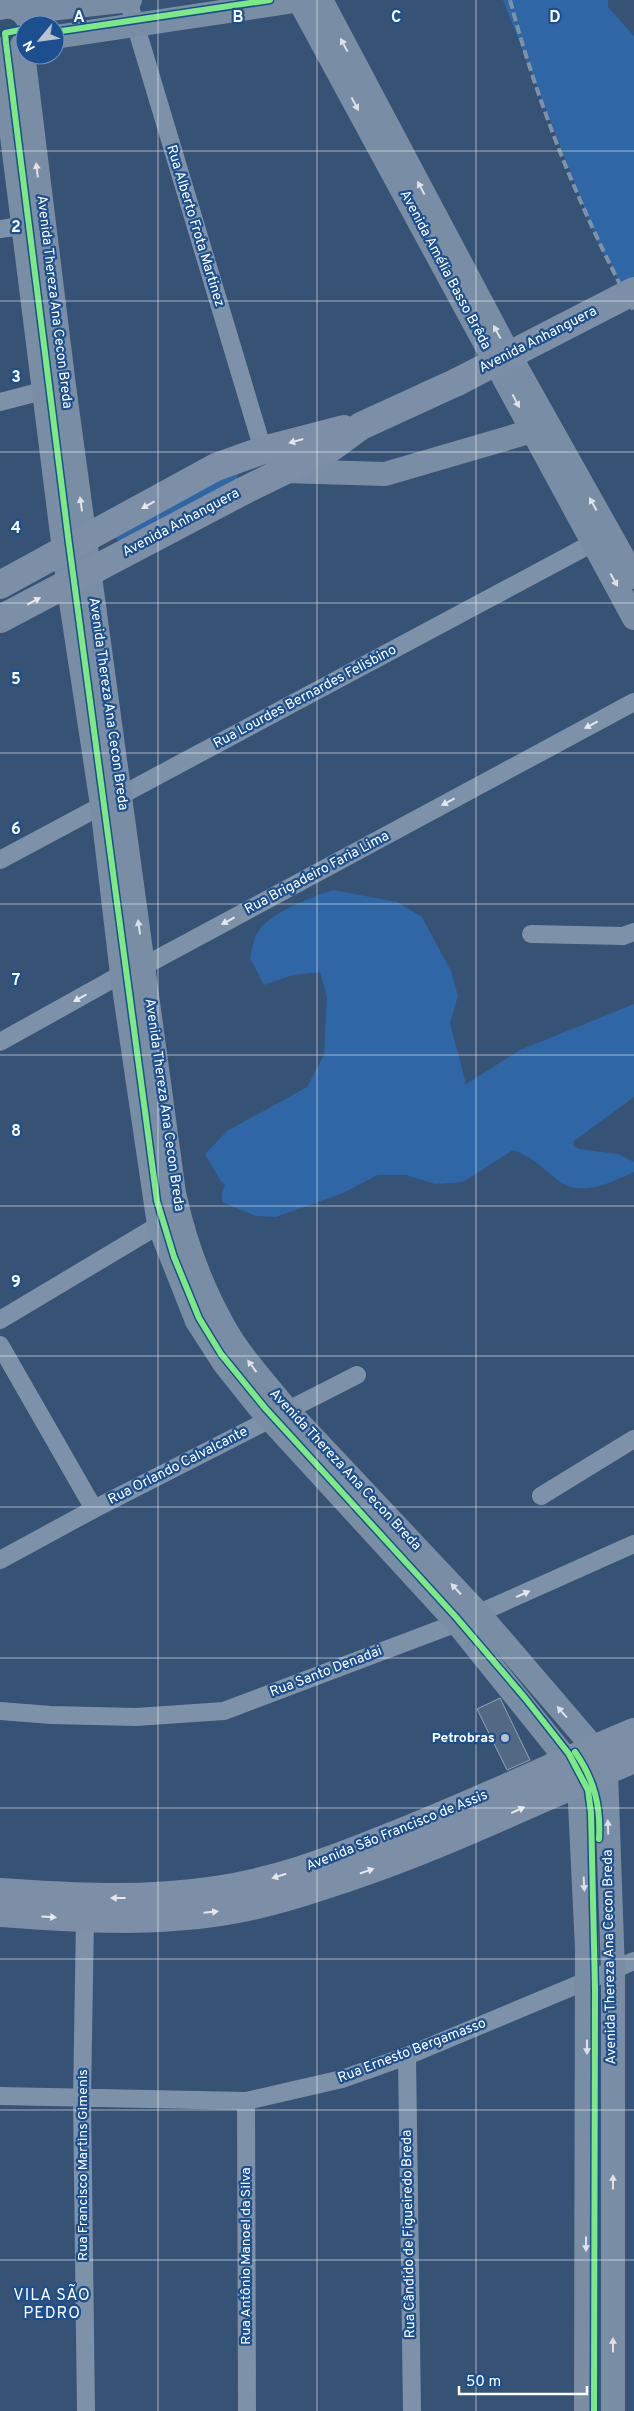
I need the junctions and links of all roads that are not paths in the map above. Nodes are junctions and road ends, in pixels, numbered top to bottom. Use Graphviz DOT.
graph roads {
  1 [pos="129,0"];
  2 [pos="300,0"];
  3 [pos="321,0"];
  4 [pos="14,26"];
  5 [pos="134,26"];
  6 [pos="65,36"];
  7 [pos="33,224"];
  8 [pos="0,229"];
  9 [pos="634,291"];
  10 [pos="54,388"];
  11 [pos="0,402"];
  12 [pos="361,426"];
  13 [pos="532,431"];
  14 [pos="331,448"];
  15 [pos="263,450"];
  16 [pos="236,459"];
  17 [pos="284,471"];
  18 [pos="350,474"];
  19 [pos="247,489"];
  20 [pos="602,539"];
  21 [pos="75,546"];
  22 [pos="79,577"];
  23 [pos="634,577"];
  24 [pos="0,585"];
  25 [pos="634,618"];
  26 [pos="0,619"];
  27 [pos="634,702"];
  28 [pos="111,800"];
  29 [pos="0,860"];
  30 [pos="634,932"];
  31 [pos="531,934"];
  32 [pos="144,966"];
  33 [pos="122,974"];
  34 [pos="0,1042"];
  35 [pos="159,1226"];
  36 [pos="0,1320"];
  37 [pos="0,1345"];
  38 [pos="357,1375"];
  39 [pos="279,1415"];
  40 [pos="634,1439"];
  41 [pos="541,1496"];
  42 [pos="94,1509"];
  43 [pos="634,1544"];
  44 [pos="0,1560"];
  45 [pos="479,1614"];
  46 [pos="457,1623"];
  47 [pos="0,1711"];
  48 [pos="634,1732"];
  49 [pos="600,1760"];
  50 [pos="634,1760"];
  51 [pos="573,1772"];
  52 [pos="0,1892"];
  53 [pos="0,1913"];
  54 [pos="85,1919"];
  55 [pos="634,1961"];
  56 [pos="613,1971"];
  57 [pos="588,1982"];
  58 [pos="406,2056"];
  59 [pos="0,2096"];
  60 [pos="82,2099"];
  61 [pos="246,2101"];
  62 [pos="86,2411"];
  63 [pos="247,2411"];
  64 [pos="412,2411"];
  65 [pos="586,2411"];
  66 [pos="613,2411"];
  1 -- 4 [label="main road"];
  1 -- 5 [label="street, Rua Alberto Frota Martinez"];
  2 -- 5 [label="main road"];
  2 -- 13 [label="main road, Avenida Amélia Basso Brêda, one-way"];
  20 -- 3 [label="main road, Avenida Amélia Basso Brêda, one-way"];
  4 -- 7 [label="main road, Avenida Thereza Ana Cecon Breda"];
  5 -- 6 [label="main road"];
  5 -- 15 [label="street, Rua Alberto Frota Martinez"];
  7 -- 8 [label="street"];
  7 -- 10 [label="main road, Avenida Thereza Ana Cecon Breda"];
  9 -- 12 [label="main road, Avenida Anhanguera, bridge"];
  10 -- 11 [label="street"];
  10 -- 21 [label="main road, Avenida Thereza Ana Cecon Breda"];
  12 -- 14 [label="main road, Avenida Anhanguera"];
  12 -- 15 [label="main road, Avenida Anhanguera, one-way"];
  13 -- 18 [label="main road"];
  13 -- 20 [label="main road, Avenida Amélia Basso Brêda"];
  14 -- 17 [label="main road, Avenida Anhanguera"];
  14 -- 18 [label="main road"];
  15 -- 16 [label="main road, Avenida Anhanguera"];
  16 -- 19 [label="main road"];
  16 -- 21 [label="main road, Avenida Anhanguera, one-way"];
  17 -- 18 [label="main road"];
  17 -- 19 [label="main road, Avenida Anhanguera"];
  19 -- 22 [label="main road, Avenida Anhanguera"];
  20 -- 23 [label="main road, Avenida Amélia Basso Brêda"];
  20 -- 25 [label="main road, Avenida Amélia Basso Brêda, one-way"];
  20 -- 28 [label="street, Rua Lourdes Bernardes Felisbino"];
  21 -- 22 [label="main road, Avenida Thereza Ana Cecon Breda"];
  21 -- 24 [label="main road, Avenida Anhanguera"];
  26 -- 22 [label="main road, Avenida Anhanguera, one-way"];
  22 -- 28 [label="main road, Avenida Thereza Ana Cecon Breda"];
  27 -- 32 [label="street, Rua Brigadeiro Faria Lima, one-way"];
  28 -- 29 [label="street, Rua Lourdes Bernardes Felisbino"];
  32 -- 28 [label="main road, Avenida Thereza Ana Cecon Breda, one-way"];
  28 -- 33 [label="main road, Avenida Thereza Ana Cecon Breda"];
  30 -- 31 [label="street"];
  32 -- 33 [label="street, Rua Brigadeiro Faria Lima"];
  39 -- 32 [label="main road, Avenida Thereza Ana Cecon Breda, one-way"];
  33 -- 34 [label="street, Rua Brigadeiro Faria Lima, one-way"];
  33 -- 35 [label="main road, Avenida Thereza Ana Cecon Breda"];
  35 -- 36 [label="street"];
  35 -- 39 [label="main road, Avenida Thereza Ana Cecon Breda"];
  37 -- 42 [label="street"];
  38 -- 39 [label="street, Rua Orlando Calvalcante"];
  39 -- 42 [label="street, Rua Orlando Calvalcante"];
  45 -- 39 [label="main road, Avenida Thereza Ana Cecon Breda, one-way"];
  39 -- 46 [label="main road, Avenida Thereza Ana Cecon Breda"];
  40 -- 41 [label="street"];
  42 -- 44 [label="street, Rua Orlando Calvalcante"];
  45 -- 43 [label="street, Rua Santo Denadai, one-way"];
  45 -- 46 [label="street, Rua Santo Denadai"];
  49 -- 45 [label="main road, Avenida Thereza Ana Cecon Breda, one-way"];
  46 -- 47 [label="street, Rua Santo Denadai"];
  46 -- 51 [label="main road, Avenida Thereza Ana Cecon Breda"];
  48 -- 49 [label="main road, Avenida São Francisco de Assis"];
  49 -- 50 [label="main road, Avenida São Francisco de Assis"];
  49 -- 51 [label="main road, Avenida São Francisco de Assis"];
  56 -- 49 [label="main road, Avenida Thereza Ana Cecon Breda, one-way"];
  51 -- 52 [label="main road, Avenida São Francisco de Assis, one-way"];
  54 -- 51 [label="main road, Avenida São Francisco de Assis, one-way"];
  51 -- 57 [label="main road, Avenida Thereza Ana Cecon Breda, one-way"];
  53 -- 54 [label="main road, Avenida São Francisco de Assis, one-way"];
  54 -- 60 [label="street, Rua Francisco Martins Gimenis"];
  55 -- 56 [label="street, Rua Ernesto Bergamasso"];
  56 -- 57 [label="street, Rua Ernesto Bergamasso"];
  66 -- 56 [label="main road, Avenida Thereza Ana Cecon Breda, one-way"];
  57 -- 58 [label="street, Rua Ernesto Bergamasso"];
  57 -- 65 [label="main road, Avenida Thereza Ana Cecon Breda, one-way"];
  58 -- 61 [label="street, Rua Ernesto Bergamasso"];
  58 -- 64 [label="street, Rua Cândido de Figueiredo Breda"];
  59 -- 60 [label="street, Rua Ernesto Bergamasso"];
  60 -- 61 [label="street, Rua Ernesto Bergamasso"];
  60 -- 62 [label="street, Rua Francisco Martins Gimenis"];
  61 -- 63 [label="street, Rua Antônio Manoel da Silva"];
}
